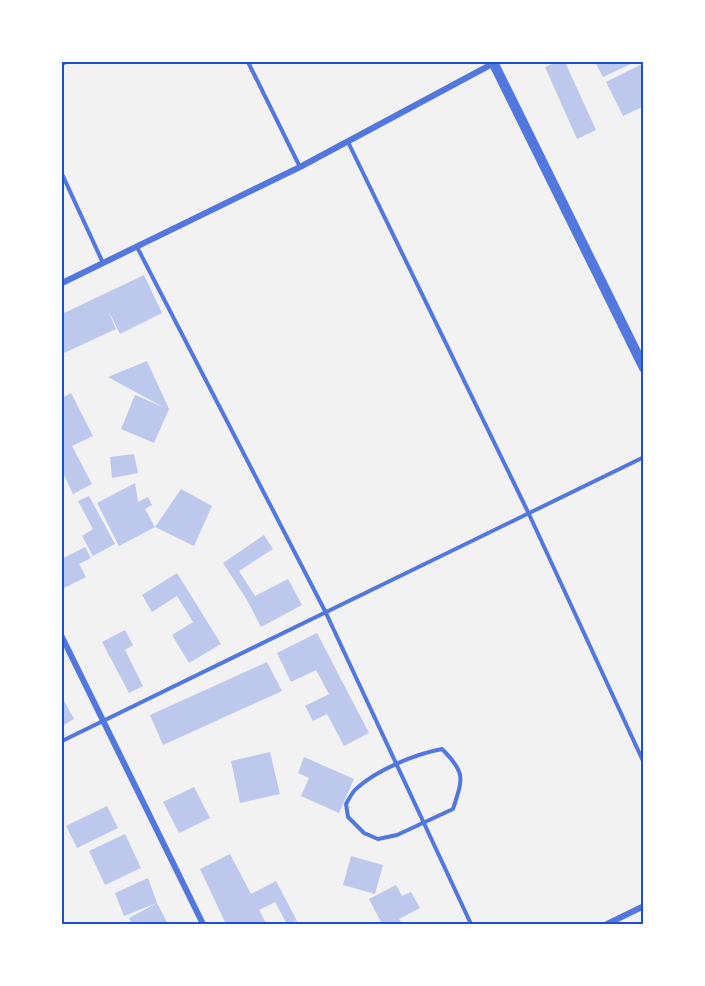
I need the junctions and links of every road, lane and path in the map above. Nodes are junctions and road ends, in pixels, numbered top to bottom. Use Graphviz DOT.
graph roads {
  1 [pos="66,62"];
  2 [pos="248,62"];
  3 [pos="495,62"];
  4 [pos="62,64"];
  5 [pos="348,142"];
  6 [pos="300,167"];
  7 [pos="62,174"];
  8 [pos="137,246"];
  9 [pos="103,264"];
  10 [pos="62,283"];
  11 [pos="644,368"];
  12 [pos="644,457"];
  13 [pos="528,512"];
  14 [pos="325,611"];
  15 [pos="62,637"];
  16 [pos="103,721"];
  17 [pos="62,741"];
  18 [pos="644,763"];
  19 [pos="396,764"];
  20 [pos="423,823"];
  21 [pos="644,906"];
  22 [pos="202,924"];
  23 [pos="471,924"];
  24 [pos="607,924"];
  1 -- 4 [label="lane"];
  2 -- 6 [label="lane"];
  3 -- 5 [label="street"];
  3 -- 11 [label="street"];
  5 -- 6 [label="street"];
  5 -- 13 [label="lane"];
  6 -- 8 [label="street"];
  7 -- 9 [label="lane"];
  8 -- 9 [label="street"];
  8 -- 14 [label="lane"];
  9 -- 10 [label="street"];
  12 -- 13 [label="lane"];
  13 -- 14 [label="lane"];
  13 -- 18 [label="lane"];
  14 -- 16 [label="lane"];
  14 -- 19 [label="lane"];
  15 -- 16 [label="street"];
  16 -- 17 [label="lane"];
  16 -- 22 [label="street"];
  19 -- 20 [label="lane"];
  19 -- 20 [label="lane"];
  19 -- 20 [label="lane"];
  20 -- 23 [label="lane"];
  21 -- 24 [label="street"];
}
